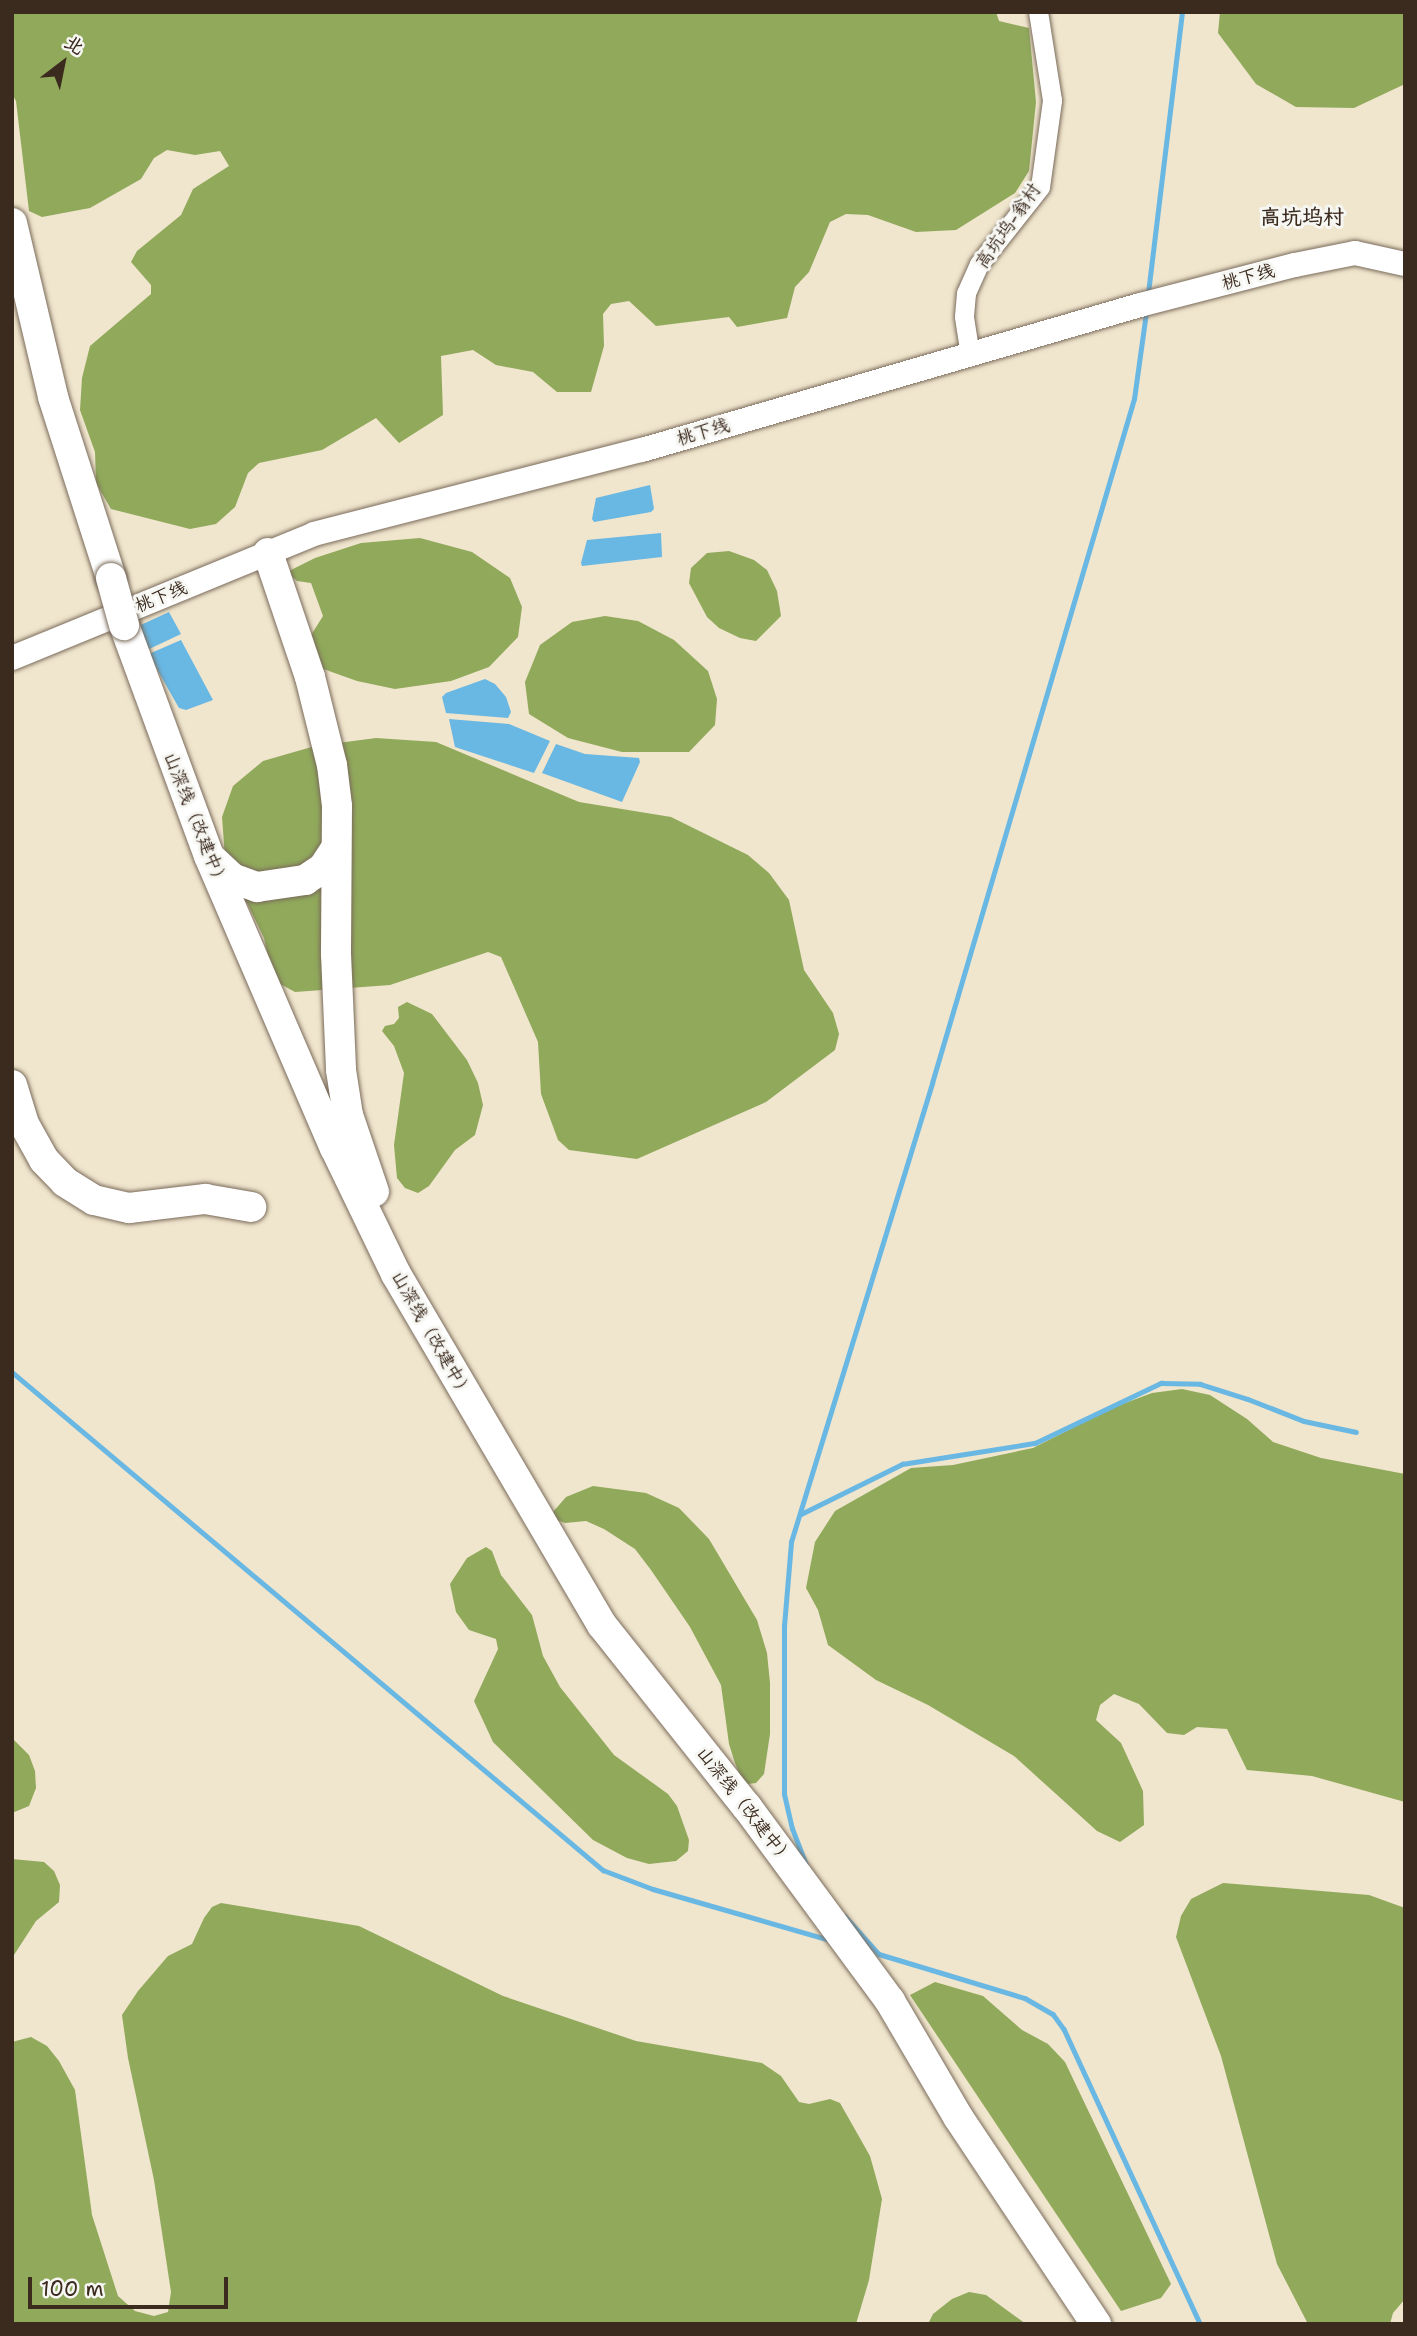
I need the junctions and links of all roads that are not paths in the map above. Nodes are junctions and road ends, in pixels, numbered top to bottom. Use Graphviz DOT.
graph roads {
  1 [pos="1038,12"];
  2 [pos="12,223"];
  3 [pos="1405,264"];
  4 [pos="970,355"];
  5 [pos="268,553"];
  6 [pos="12,658"];
  7 [pos="335,848"];
  8 [pos="209,856"];
  9 [pos="12,1085"];
  10 [pos="251,1207"];
  11 [pos="452,1371"];
  12 [pos="1096,2324"];
  1 -- 4 [label="street, 高坑坞-翁村"];
  2 -- 8 [label="highway, 山深线（改建中）, bridge"];
  3 -- 4 [label="main road, 桃下线"];
  4 -- 5 [label="main road, 桃下线"];
  5 -- 6 [label="main road, 桃下线"];
  5 -- 7 [label="highway"];
  7 -- 8 [label="highway"];
  7 -- 11 [label="highway"];
  8 -- 11 [label="highway, 山深线（改建中）"];
  9 -- 10 [label="highway"];
  11 -- 12 [label="highway, 山深线（改建中）"];
}
